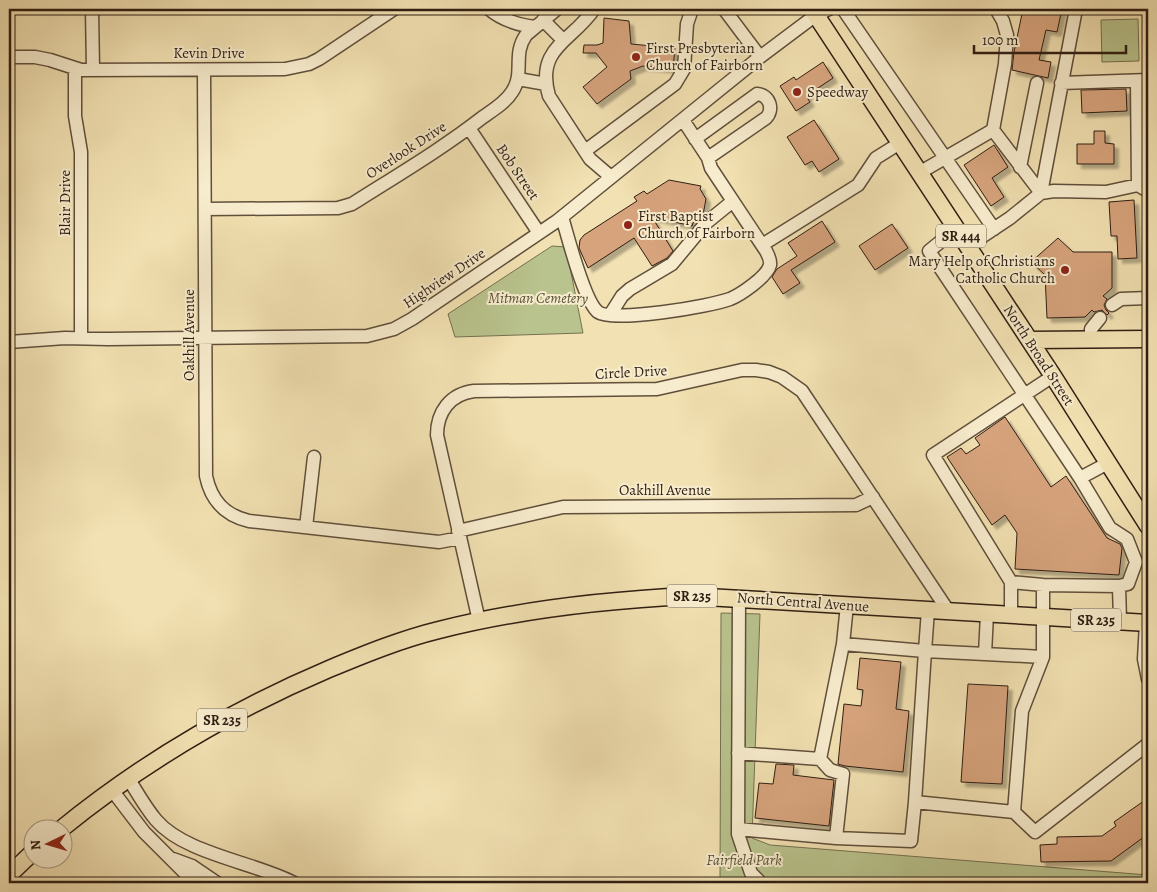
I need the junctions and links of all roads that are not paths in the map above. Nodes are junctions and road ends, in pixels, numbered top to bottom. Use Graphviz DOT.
graph roads {
  1 [pos="92,9"];
  2 [pos="394,9"];
  3 [pos="489,9"];
  4 [pos="557,9"];
  5 [pos="594,9"];
  6 [pos="692,9"];
  7 [pos="724,9"];
  8 [pos="842,9"];
  9 [pos="996,9"];
  10 [pos="1076,9"];
  11 [pos="819,11"];
  12 [pos="539,23"];
  13 [pos="563,40"];
  14 [pos="9,57"];
  15 [pos="760,57"];
  16 [pos="75,69"];
  17 [pos="93,70"];
  18 [pos="204,70"];
  19 [pos="518,79"];
  20 [pos="1142,81"];
  21 [pos="1062,83"];
  22 [pos="546,84"];
  23 [pos="1037,84"];
  24 [pos="683,120"];
  25 [pos="469,128"];
  26 [pos="993,130"];
  27 [pos="695,139"];
  28 [pos="900,143"];
  29 [pos="585,151"];
  30 [pos="708,158"];
  31 [pos="944,158"];
  32 [pos="1020,167"];
  33 [pos="919,173"];
  34 [pos="611,178"];
  35 [pos="1143,188"];
  36 [pos="1040,193"];
  37 [pos="733,201"];
  38 [pos="205,209"];
  39 [pos="562,217"];
  40 [pos="956,229"];
  41 [pos="994,229"];
  42 [pos="539,233"];
  43 [pos="762,245"];
  44 [pos="968,246"];
  45 [pos="1148,298"];
  46 [pos="1112,305"];
  47 [pos="610,315"];
  48 [pos="1100,318"];
  49 [pos="81,338"];
  50 [pos="206,338"];
  51 [pos="1148,339"];
  52 [pos="1030,340"];
  53 [pos="1091,340"];
  54 [pos="9,342"];
  55 [pos="1053,376"];
  56 [pos="1024,396"];
  57 [pos="314,457"];
  58 [pos="1108,463"];
  59 [pos="1080,478"];
  60 [pos="872,497"];
  61 [pos="1148,526"];
  62 [pos="306,527"];
  63 [pos="459,534"];
  64 [pos="1011,582"];
  65 [pos="1044,585"];
  66 [pos="1119,586"];
  67 [pos="739,598"];
  68 [pos="847,605"];
  69 [pos="928,610"];
  70 [pos="949,612"];
  71 [pos="987,614"];
  72 [pos="1011,616"];
  73 [pos="1044,618"];
  74 [pos="479,621"];
  75 [pos="1120,622"];
  76 [pos="1147,623"];
  77 [pos="843,644"];
  78 [pos="925,652"];
  79 [pos="985,654"];
  80 [pos="1043,657"];
  81 [pos="1146,659"];
  82 [pos="1148,679"];
  83 [pos="1148,744"];
  84 [pos="738,753"];
  85 [pos="820,759"];
  86 [pos="128,778"];
  87 [pos="112,790"];
  88 [pos="915,802"];
  89 [pos="1014,812"];
  90 [pos="72,821"];
  91 [pos="738,829"];
  92 [pos="836,838"];
  93 [pos="171,858"];
  94 [pos="22,863"];
  95 [pos="9,875"];
  96 [pos="195,883"];
  97 [pos="217,883"];
  98 [pos="294,883"];
  99 [pos="761,883"];
  1 -- 17 [label="street"];
  2 -- 18 [label="street, Kevin Drive"];
  3 -- 12 [label="street"];
  4 -- 12 [label="street"];
  5 -- 13 [label="street"];
  6 -- 29 [label="street"];
  7 -- 15 [label="street"];
  8 -- 31 [label="street"];
  9 -- 26 [label="street"];
  10 -- 21 [label="street"];
  11 -- 15 [label="street, Highview Drive"];
  11 -- 28 [label="main road, North Broad Street / SR 444"];
  12 -- 13 [label="street"];
  12 -- 19 [label="street"];
  13 -- 22 [label="street"];
  14 -- 16 [label="street, Kevin Drive"];
  15 -- 24 [label="street, Highview Drive"];
  16 -- 17 [label="street, Kevin Drive"];
  16 -- 49 [label="street, Blair Drive"];
  17 -- 18 [label="street, Kevin Drive"];
  18 -- 38 [label="street, Oakhill Avenue"];
  19 -- 22 [label="street"];
  19 -- 25 [label="street, Overlook Drive"];
  20 -- 21 [label="street"];
  20 -- 35 [label="street"];
  21 -- 36 [label="street"];
  22 -- 29 [label="street"];
  23 -- 32 [label="street"];
  24 -- 27 [label="street"];
  24 -- 34 [label="street, Highview Drive"];
  25 -- 38 [label="street, Overlook Drive"];
  25 -- 42 [label="street, Bob Street"];
  26 -- 31 [label="street"];
  26 -- 32 [label="street"];
  27 -- 30 [label="street"];
  27 -- 30 [label="street"];
  28 -- 33 [label="main road, North Broad Street / SR 444"];
  28 -- 43 [label="street"];
  29 -- 34 [label="street"];
  30 -- 37 [label="street"];
  31 -- 33 [label="street"];
  31 -- 41 [label="street"];
  32 -- 36 [label="street"];
  33 -- 40 [label="main road, North Broad Street / SR 444"];
  34 -- 39 [label="street, Highview Drive"];
  35 -- 36 [label="street"];
  36 -- 41 [label="street"];
  37 -- 43 [label="street"];
  37 -- 47 [label="street"];
  38 -- 50 [label="street, Oakhill Avenue"];
  39 -- 42 [label="street, Highview Drive"];
  39 -- 47 [label="street"];
  40 -- 44 [label="main road, North Broad Street / SR 444"];
  40 -- 56 [label="street"];
  41 -- 44 [label="street"];
  42 -- 50 [label="street, Highview Drive"];
  43 -- 47 [label="street"];
  44 -- 52 [label="main road, North Broad Street / SR 444"];
  45 -- 46 [label="street"];
  48 -- 53 [label="street"];
  49 -- 50 [label="street, Highview Drive"];
  49 -- 54 [label="street, Highview Drive"];
  50 -- 62 [label="street, Oakhill Avenue"];
  51 -- 53 [label="main road"];
  52 -- 53 [label="main road"];
  52 -- 55 [label="main road, North Broad Street / SR 444"];
  55 -- 56 [label="street"];
  55 -- 58 [label="main road, North Broad Street / SR 444"];
  56 -- 59 [label="street"];
  56 -- 64 [label="street"];
  57 -- 62 [label="street"];
  58 -- 59 [label="street"];
  58 -- 61 [label="main road, North Broad Street / SR 444"];
  59 -- 66 [label="street"];
  60 -- 63 [label="street, Oakhill Avenue"];
  60 -- 63 [label="street, Circle Drive"];
  60 -- 70 [label="street, Circle Drive"];
  62 -- 63 [label="street, Oakhill Avenue"];
  63 -- 74 [label="street, Circle Drive"];
  64 -- 65 [label="street"];
  64 -- 72 [label="street"];
  65 -- 66 [label="street"];
  65 -- 73 [label="street"];
  66 -- 75 [label="street"];
  67 -- 68 [label="main road, North Central Avenue / SR 235"];
  67 -- 74 [label="main road, North Central Avenue / SR 235"];
  67 -- 84 [label="street"];
  68 -- 69 [label="main road, North Central Avenue / SR 235"];
  68 -- 77 [label="street"];
  69 -- 70 [label="main road, North Central Avenue / SR 235"];
  69 -- 78 [label="street"];
  70 -- 71 [label="main road, North Central Avenue / SR 235"];
  71 -- 72 [label="main road, North Central Avenue / SR 235"];
  71 -- 79 [label="street"];
  72 -- 73 [label="main road, North Central Avenue / SR 235"];
  73 -- 75 [label="main road, North Central Avenue / SR 235"];
  73 -- 80 [label="street"];
  74 -- 86 [label="main road, North Central Avenue / SR 235"];
  75 -- 76 [label="main road, North Central Avenue / SR 235"];
  76 -- 81 [label="street"];
  77 -- 78 [label="street"];
  77 -- 85 [label="street"];
  78 -- 79 [label="street"];
  78 -- 88 [label="street"];
  79 -- 80 [label="street"];
  80 -- 89 [label="street"];
  81 -- 82 [label="street"];
  83 -- 89 [label="street"];
  84 -- 85 [label="street"];
  84 -- 91 [label="street"];
  85 -- 92 [label="street"];
  86 -- 87 [label="main road, SR 235"];
  86 -- 98 [label="street"];
  87 -- 90 [label="main road, SR 235"];
  87 -- 93 [label="street"];
  88 -- 89 [label="street"];
  88 -- 92 [label="street"];
  91 -- 92 [label="street"];
  91 -- 99 [label="street"];
  93 -- 96 [label="street"];
  93 -- 97 [label="street"];
  94 -- 95 [label="main road"];
}
